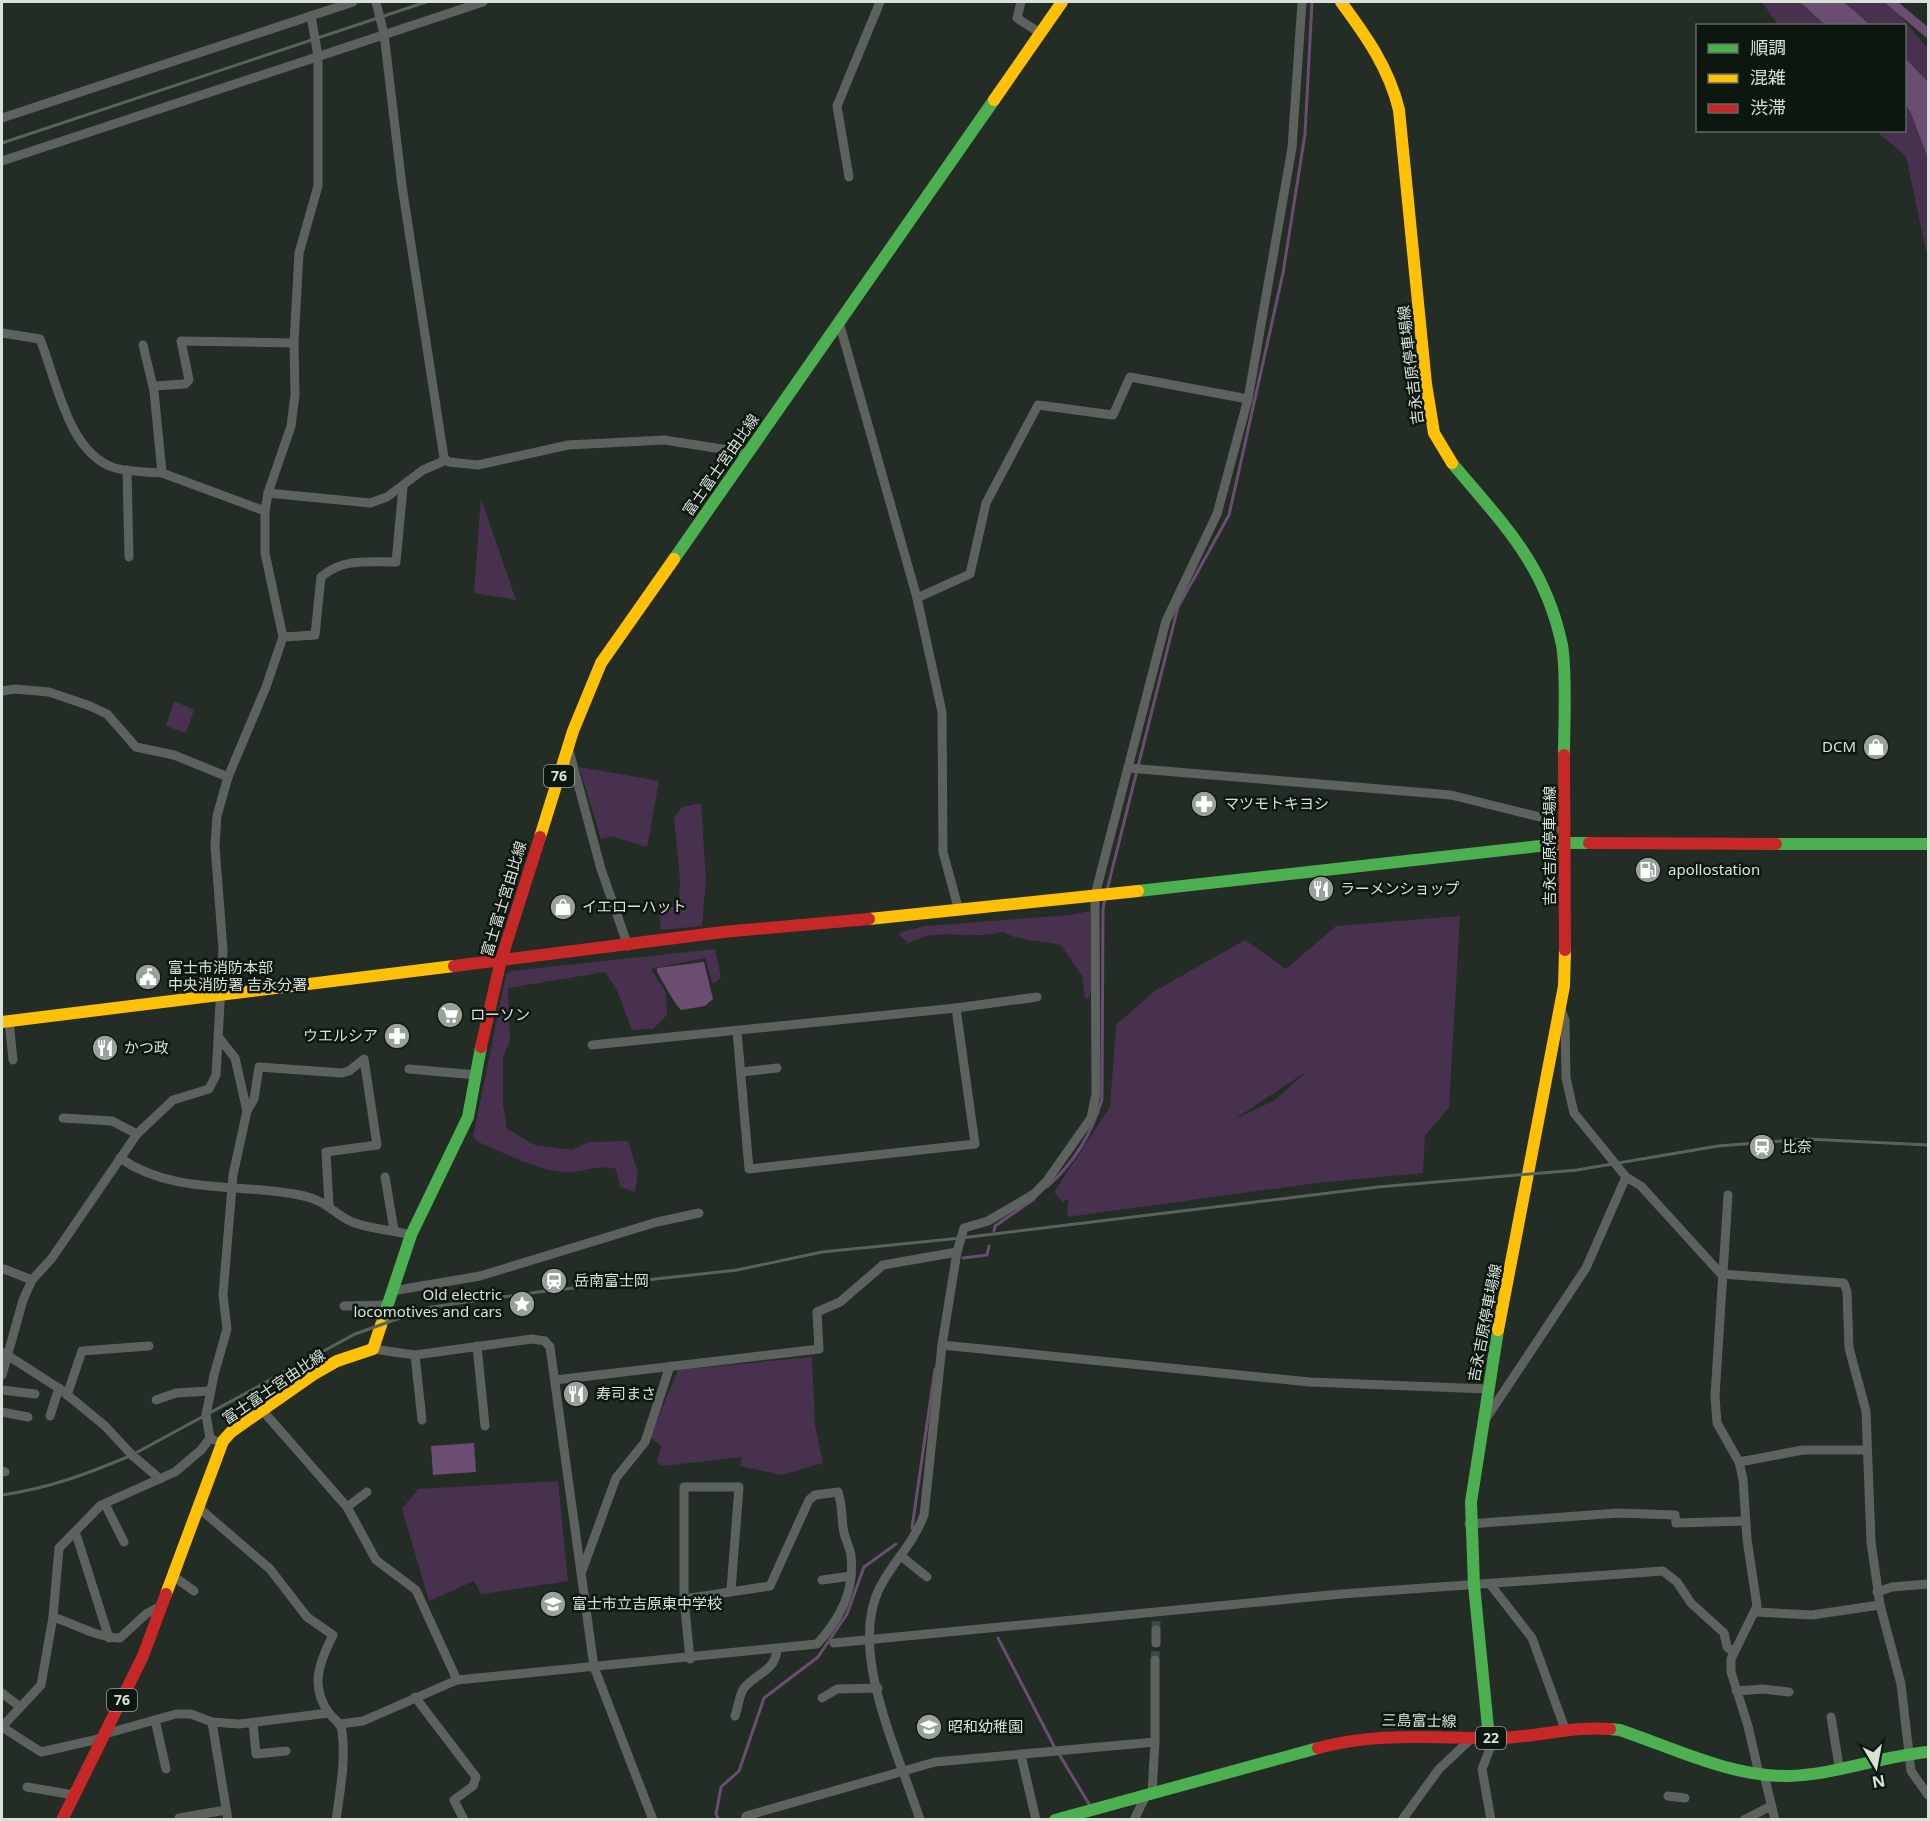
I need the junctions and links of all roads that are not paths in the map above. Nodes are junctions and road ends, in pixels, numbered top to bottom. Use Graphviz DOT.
graph roads {
  1 [pos="353,2"];
  2 [pos="376,2"];
  3 [pos="483,2"];
  4 [pos="880,2"];
  5 [pos="1021,2"];
  6 [pos="1062,2"];
  7 [pos="1302,2"];
  8 [pos="1341,2"];
  9 [pos="311,16"];
  10 [pos="1040,33"];
  11 [pos="384,34"];
  12 [pos="318,56"];
  13 [pos="2,118"];
  14 [pos="2,161"];
  15 [pos="849,177"];
  16 [pos="839,322"];
  17 [pos="2,333"];
  18 [pos="294,343"];
  19 [pos="143,345"];
  20 [pos="153,386"];
  21 [pos="1248,399"];
  22 [pos="748,453"];
  23 [pos="446,460"];
  24 [pos="127,470"];
  25 [pos="162,473"];
  26 [pos="403,487"];
  27 [pos="268,493"];
  28 [pos="265,511"];
  29 [pos="129,557"];
  30 [pos="917,598"];
  31 [pos="284,637"];
  32 [pos="2,691"];
  33 [pos="568,747"];
  34 [pos="1128,768"];
  35 [pos="228,777"];
  36 [pos="1565,838"];
  37 [pos="1929,844"];
  38 [pos="1095,895"];
  39 [pos="959,911"];
  40 [pos="628,946"];
  41 [pos="501,960"];
  42 [pos="222,994"];
  43 [pos="1037,998"];
  44 [pos="1560,1007"];
  45 [pos="956,1008"];
  46 [pos="5,1022"];
  47 [pos="737,1031"];
  48 [pos="220,1039"];
  49 [pos="592,1045"];
  50 [pos="13,1060"];
  51 [pos="777,1068"];
  52 [pos="409,1069"];
  53 [pos="741,1072"];
  54 [pos="477,1075"];
  55 [pos="247,1111"];
  56 [pos="63,1118"];
  57 [pos="137,1134"];
  58 [pos="120,1158"];
  59 [pos="385,1177"];
  60 [pos="1626,1177"];
  61 [pos="231,1188"];
  62 [pos="1728,1195"];
  63 [pos="329,1205"];
  64 [pos="699,1213"];
  65 [pos="394,1230"];
  66 [pos="411,1235"];
  67 [pos="957,1252"];
  68 [pos="4,1269"];
  69 [pos="1721,1274"];
  70 [pos="32,1280"];
  71 [pos="392,1291"];
  72 [pos="387,1305"];
  73 [pos="344,1306"];
  74 [pos="942,1345"];
  75 [pos="149,1346"];
  76 [pos="477,1346"];
  77 [pos="373,1349"];
  78 [pos="4,1353"];
  79 [pos="415,1355"];
  80 [pos="670,1366"];
  81 [pos="2,1375"];
  82 [pos="555,1380"];
  83 [pos="59,1388"];
  84 [pos="1487,1389"];
  85 [pos="2,1390"];
  86 [pos="210,1391"];
  87 [pos="35,1394"];
  88 [pos="67,1395"];
  89 [pos="156,1400"];
  90 [pos="263,1410"];
  91 [pos="2,1412"];
  92 [pos="50,1416"];
  93 [pos="28,1417"];
  94 [pos="422,1420"];
  95 [pos="1483,1423"];
  96 [pos="484,1426"];
  97 [pos="216,1441"];
  98 [pos="1866,1450"];
  99 [pos="1739,1462"];
  100 [pos="160,1479"];
  101 [pos="367,1492"];
  102 [pos="105,1504"];
  103 [pos="347,1506"];
  104 [pos="199,1508"];
  105 [pos="1745,1521"];
  106 [pos="1469,1524"];
  107 [pos="74,1535"];
  108 [pos="124,1542"];
  109 [pos="901,1556"];
  110 [pos="581,1573"];
  111 [pos="173,1576"];
  112 [pos="851,1576"];
  113 [pos="927,1577"];
  114 [pos="822,1580"];
  115 [pos="1490,1584"];
  116 [pos="1929,1584"];
  117 [pos="1474,1585"];
  118 [pos="731,1590"];
  119 [pos="194,1591"];
  120 [pos="1877,1592"];
  121 [pos="684,1599"];
  122 [pos="1880,1605"];
  123 [pos="161,1606"];
  124 [pos="1756,1612"];
  125 [pos="53,1617"];
  126 [pos="1156,1630"];
  127 [pos="109,1638"];
  128 [pos="868,1641"];
  129 [pos="834,1643"];
  130 [pos="1156,1643"];
  131 [pos="777,1649"];
  132 [pos="1734,1652"];
  133 [pos="690,1659"];
  134 [pos="1155,1660"];
  135 [pos="594,1666"];
  136 [pos="457,1680"];
  137 [pos="878,1688"];
  138 [pos="1736,1691"];
  139 [pos="1789,1692"];
  140 [pos="2,1693"];
  141 [pos="415,1697"];
  142 [pos="822,1698"];
  143 [pos="19,1706"];
  144 [pos="328,1713"];
  145 [pos="735,1716"];
  146 [pos="1831,1717"];
  147 [pos="155,1720"];
  148 [pos="212,1722"];
  149 [pos="253,1723"];
  150 [pos="340,1724"];
  151 [pos="2,1727"];
  152 [pos="1565,1729"];
  153 [pos="104,1736"];
  154 [pos="1473,1737"];
  155 [pos="1492,1738"];
  156 [pos="1155,1742"];
  157 [pos="286,1750"];
  158 [pos="1929,1752"];
  159 [pos="1909,1753"];
  160 [pos="1021,1755"];
  161 [pos="1839,1766"];
  162 [pos="166,1769"];
  163 [pos="902,1773"];
  164 [pos="1762,1775"];
  165 [pos="27,1787"];
  166 [pos="1149,1794"];
  167 [pos="74,1795"];
  168 [pos="1668,1796"];
  169 [pos="1929,1796"];
  170 [pos="1685,1798"];
  171 [pos="1771,1806"];
  172 [pos="772,1808"];
  173 [pos="227,1815"];
  174 [pos="179,1818"];
  175 [pos="1405,1819"];
  176 [pos="62,1820"];
  177 [pos="336,1820"];
  178 [pos="464,1820"];
  179 [pos="653,1820"];
  180 [pos="745,1820"];
  181 [pos="774,1820"];
  182 [pos="920,1820"];
  183 [pos="1036,1820"];
  184 [pos="1055,1820"];
  185 [pos="1134,1820"];
  186 [pos="1491,1820"];
  187 [pos="1744,1820"];
  188 [pos="1775,1820"];
  1 -- 9 [label="street"];
  2 -- 11 [label="street"];
  3 -- 11 [label="street"];
  4 -- 15 [label="street"];
  5 -- 10 [label="street"];
  6 -- 10 [label="main road, 富士富士宮由比線 / 76"];
  7 -- 21 [label="street"];
  8 -- 36 [label="main road, 吉永吉原停車場線"];
  9 -- 12 [label="street"];
  9 -- 13 [label="street"];
  10 -- 16 [label="main road, 富士富士宮由比線 / 76"];
  11 -- 12 [label="street"];
  11 -- 23 [label="street"];
  12 -- 14 [label="street"];
  12 -- 18 [label="street"];
  16 -- 22 [label="main road, 富士富士宮由比線 / 76"];
  16 -- 30 [label="street"];
  17 -- 24 [label="street"];
  18 -- 20 [label="street"];
  18 -- 27 [label="street"];
  19 -- 20 [label="street"];
  20 -- 25 [label="street"];
  21 -- 30 [label="street"];
  21 -- 34 [label="street"];
  22 -- 23 [label="street"];
  22 -- 33 [label="main road, 富士富士宮由比線 / 76"];
  23 -- 26 [label="street"];
  24 -- 25 [label="street"];
  24 -- 29 [label="street"];
  25 -- 28 [label="street"];
  26 -- 27 [label="street"];
  26 -- 31 [label="street"];
  27 -- 28 [label="street"];
  28 -- 31 [label="street"];
  30 -- 39 [label="street"];
  31 -- 35 [label="street"];
  32 -- 35 [label="street"];
  33 -- 40 [label="street"];
  33 -- 41 [label="main road, 富士富士宮由比線 / 76"];
  34 -- 36 [label="street"];
  34 -- 38 [label="street"];
  35 -- 42 [label="street"];
  36 -- 37 [label="main road"];
  36 -- 38 [label="main road"];
  36 -- 44 [label="main road, 吉永吉原停車場線"];
  38 -- 39 [label="main road"];
  38 -- 67 [label="street"];
  39 -- 40 [label="main road"];
  40 -- 41 [label="main road"];
  41 -- 42 [label="main road"];
  41 -- 54 [label="main road, 富士富士宮由比線 / 76"];
  42 -- 46 [label="main road"];
  42 -- 48 [label="street"];
  43 -- 45 [label="street"];
  44 -- 60 [label="street"];
  44 -- 84 [label="main road, 吉永吉原停車場線"];
  45 -- 47 [label="street"];
  45 -- 53 [label="street"];
  46 -- 50 [label="street"];
  47 -- 49 [label="street"];
  47 -- 53 [label="street"];
  48 -- 55 [label="street"];
  48 -- 57 [label="street"];
  51 -- 53 [label="street"];
  52 -- 54 [label="street"];
  54 -- 66 [label="main road, 富士富士宮由比線 / 76"];
  55 -- 61 [label="street"];
  55 -- 63 [label="street"];
  56 -- 57 [label="street"];
  57 -- 58 [label="street"];
  58 -- 61 [label="street"];
  58 -- 70 [label="street"];
  59 -- 65 [label="street"];
  60 -- 69 [label="street"];
  60 -- 95 [label="street"];
  61 -- 63 [label="street"];
  61 -- 86 [label="street"];
  62 -- 69 [label="street"];
  63 -- 65 [label="street"];
  64 -- 71 [label="street"];
  65 -- 66 [label="street"];
  66 -- 71 [label="main road, 富士富士宮由比線 / 76"];
  67 -- 74 [label="street"];
  67 -- 80 [label="street"];
  68 -- 70 [label="street"];
  69 -- 98 [label="street"];
  69 -- 99 [label="street"];
  70 -- 78 [label="street"];
  71 -- 72 [label="main road, 富士富士宮由比線 / 76"];
  72 -- 73 [label="street"];
  72 -- 77 [label="main road, 富士富士宮由比線 / 76"];
  74 -- 84 [label="street"];
  74 -- 109 [label="street"];
  75 -- 88 [label="street"];
  76 -- 79 [label="street"];
  76 -- 82 [label="street"];
  76 -- 96 [label="street"];
  77 -- 79 [label="street"];
  77 -- 90 [label="main road, 富士富士宮由比線 / 76"];
  78 -- 81 [label="street"];
  78 -- 83 [label="street"];
  79 -- 94 [label="street"];
  80 -- 82 [label="street"];
  80 -- 110 [label="street"];
  82 -- 110 [label="street"];
  83 -- 88 [label="street"];
  83 -- 92 [label="street"];
  84 -- 95 [label="main road, 吉永吉原停車場線"];
  85 -- 87 [label="street"];
  86 -- 89 [label="street"];
  86 -- 97 [label="street"];
  88 -- 100 [label="street"];
  90 -- 97 [label="main road, 富士富士宮由比線 / 76"];
  90 -- 103 [label="street"];
  91 -- 93 [label="street"];
  95 -- 106 [label="main road, 吉永吉原停車場線"];
  97 -- 100 [label="street"];
  97 -- 104 [label="main road, 富士富士宮由比線 / 76"];
  98 -- 99 [label="street"];
  98 -- 120 [label="street"];
  99 -- 105 [label="street"];
  100 -- 102 [label="street"];
  101 -- 103 [label="street"];
  102 -- 107 [label="street"];
  102 -- 108 [label="street"];
  103 -- 136 [label="street"];
  104 -- 111 [label="main road, 富士富士宮由比線 / 76"];
  104 -- 144 [label="street"];
  105 -- 106 [label="street"];
  105 -- 124 [label="street"];
  106 -- 117 [label="main road, 吉永吉原停車場線"];
  107 -- 125 [label="street"];
  107 -- 127 [label="street"];
  109 -- 113 [label="street"];
  109 -- 128 [label="street"];
  110 -- 135 [label="street"];
  111 -- 119 [label="street"];
  111 -- 123 [label="main road, 富士富士宮由比線 / 76"];
  112 -- 114 [label="street"];
  112 -- 118 [label="street"];
  112 -- 131 [label="street"];
  115 -- 117 [label="street"];
  115 -- 132 [label="street"];
  115 -- 152 [label="street"];
  116 -- 120 [label="street"];
  117 -- 128 [label="street"];
  117 -- 155 [label="main road, 吉永吉原停車場線"];
  118 -- 121 [label="street"];
  118 -- 121 [label="street"];
  120 -- 122 [label="street"];
  121 -- 133 [label="street"];
  122 -- 124 [label="street"];
  122 -- 159 [label="street"];
  123 -- 127 [label="street"];
  123 -- 153 [label="main road, 富士富士宮由比線 / 76"];
  124 -- 132 [label="street"];
  125 -- 127 [label="street"];
  125 -- 143 [label="street"];
  126 -- 130 [label="street"];
  128 -- 129 [label="street"];
  128 -- 137 [label="street"];
  131 -- 133 [label="street"];
  131 -- 145 [label="street"];
  132 -- 138 [label="street"];
  133 -- 135 [label="street"];
  134 -- 156 [label="street"];
  135 -- 136 [label="street"];
  135 -- 179 [label="street"];
  136 -- 141 [label="street"];
  137 -- 142 [label="street"];
  137 -- 163 [label="street"];
  138 -- 139 [label="street"];
  138 -- 164 [label="street"];
  140 -- 143 [label="street"];
  141 -- 150 [label="street"];
  141 -- 178 [label="street"];
  143 -- 151 [label="street"];
  144 -- 149 [label="street"];
  144 -- 150 [label="street"];
  146 -- 161 [label="street"];
  147 -- 148 [label="street"];
  147 -- 153 [label="street"];
  147 -- 162 [label="street"];
  148 -- 149 [label="street"];
  148 -- 173 [label="street"];
  149 -- 157 [label="street"];
  150 -- 177 [label="street"];
  151 -- 153 [label="street"];
  152 -- 155 [label="main road, 三島富士線 / 22"];
  152 -- 164 [label="main road, 三島富士線 / 22"];
  153 -- 167 [label="main road, 富士富士宮由比線 / 76"];
  154 -- 155 [label="main road, 三島富士線 / 22"];
  154 -- 166 [label="main road, 三島富士線 / 22"];
  154 -- 175 [label="street"];
  155 -- 186 [label="street"];
  156 -- 160 [label="street"];
  156 -- 166 [label="street"];
  158 -- 159 [label="main road, 三島富士線 / 22"];
  159 -- 161 [label="main road, 三島富士線 / 22"];
  159 -- 169 [label="street"];
  160 -- 163 [label="street"];
  160 -- 183 [label="street"];
  161 -- 164 [label="main road, 三島富士線 / 22"];
  163 -- 172 [label="street"];
  163 -- 182 [label="street"];
  164 -- 171 [label="street"];
  165 -- 167 [label="street"];
  166 -- 184 [label="main road, 三島富士線 / 22"];
  166 -- 185 [label="street"];
  167 -- 176 [label="main road, 富士富士宮由比線 / 76"];
  168 -- 170 [label="street"];
  171 -- 187 [label="street"];
  171 -- 188 [label="street"];
  172 -- 180 [label="street"];
  172 -- 181 [label="street"];
  173 -- 174 [label="street"];
}
